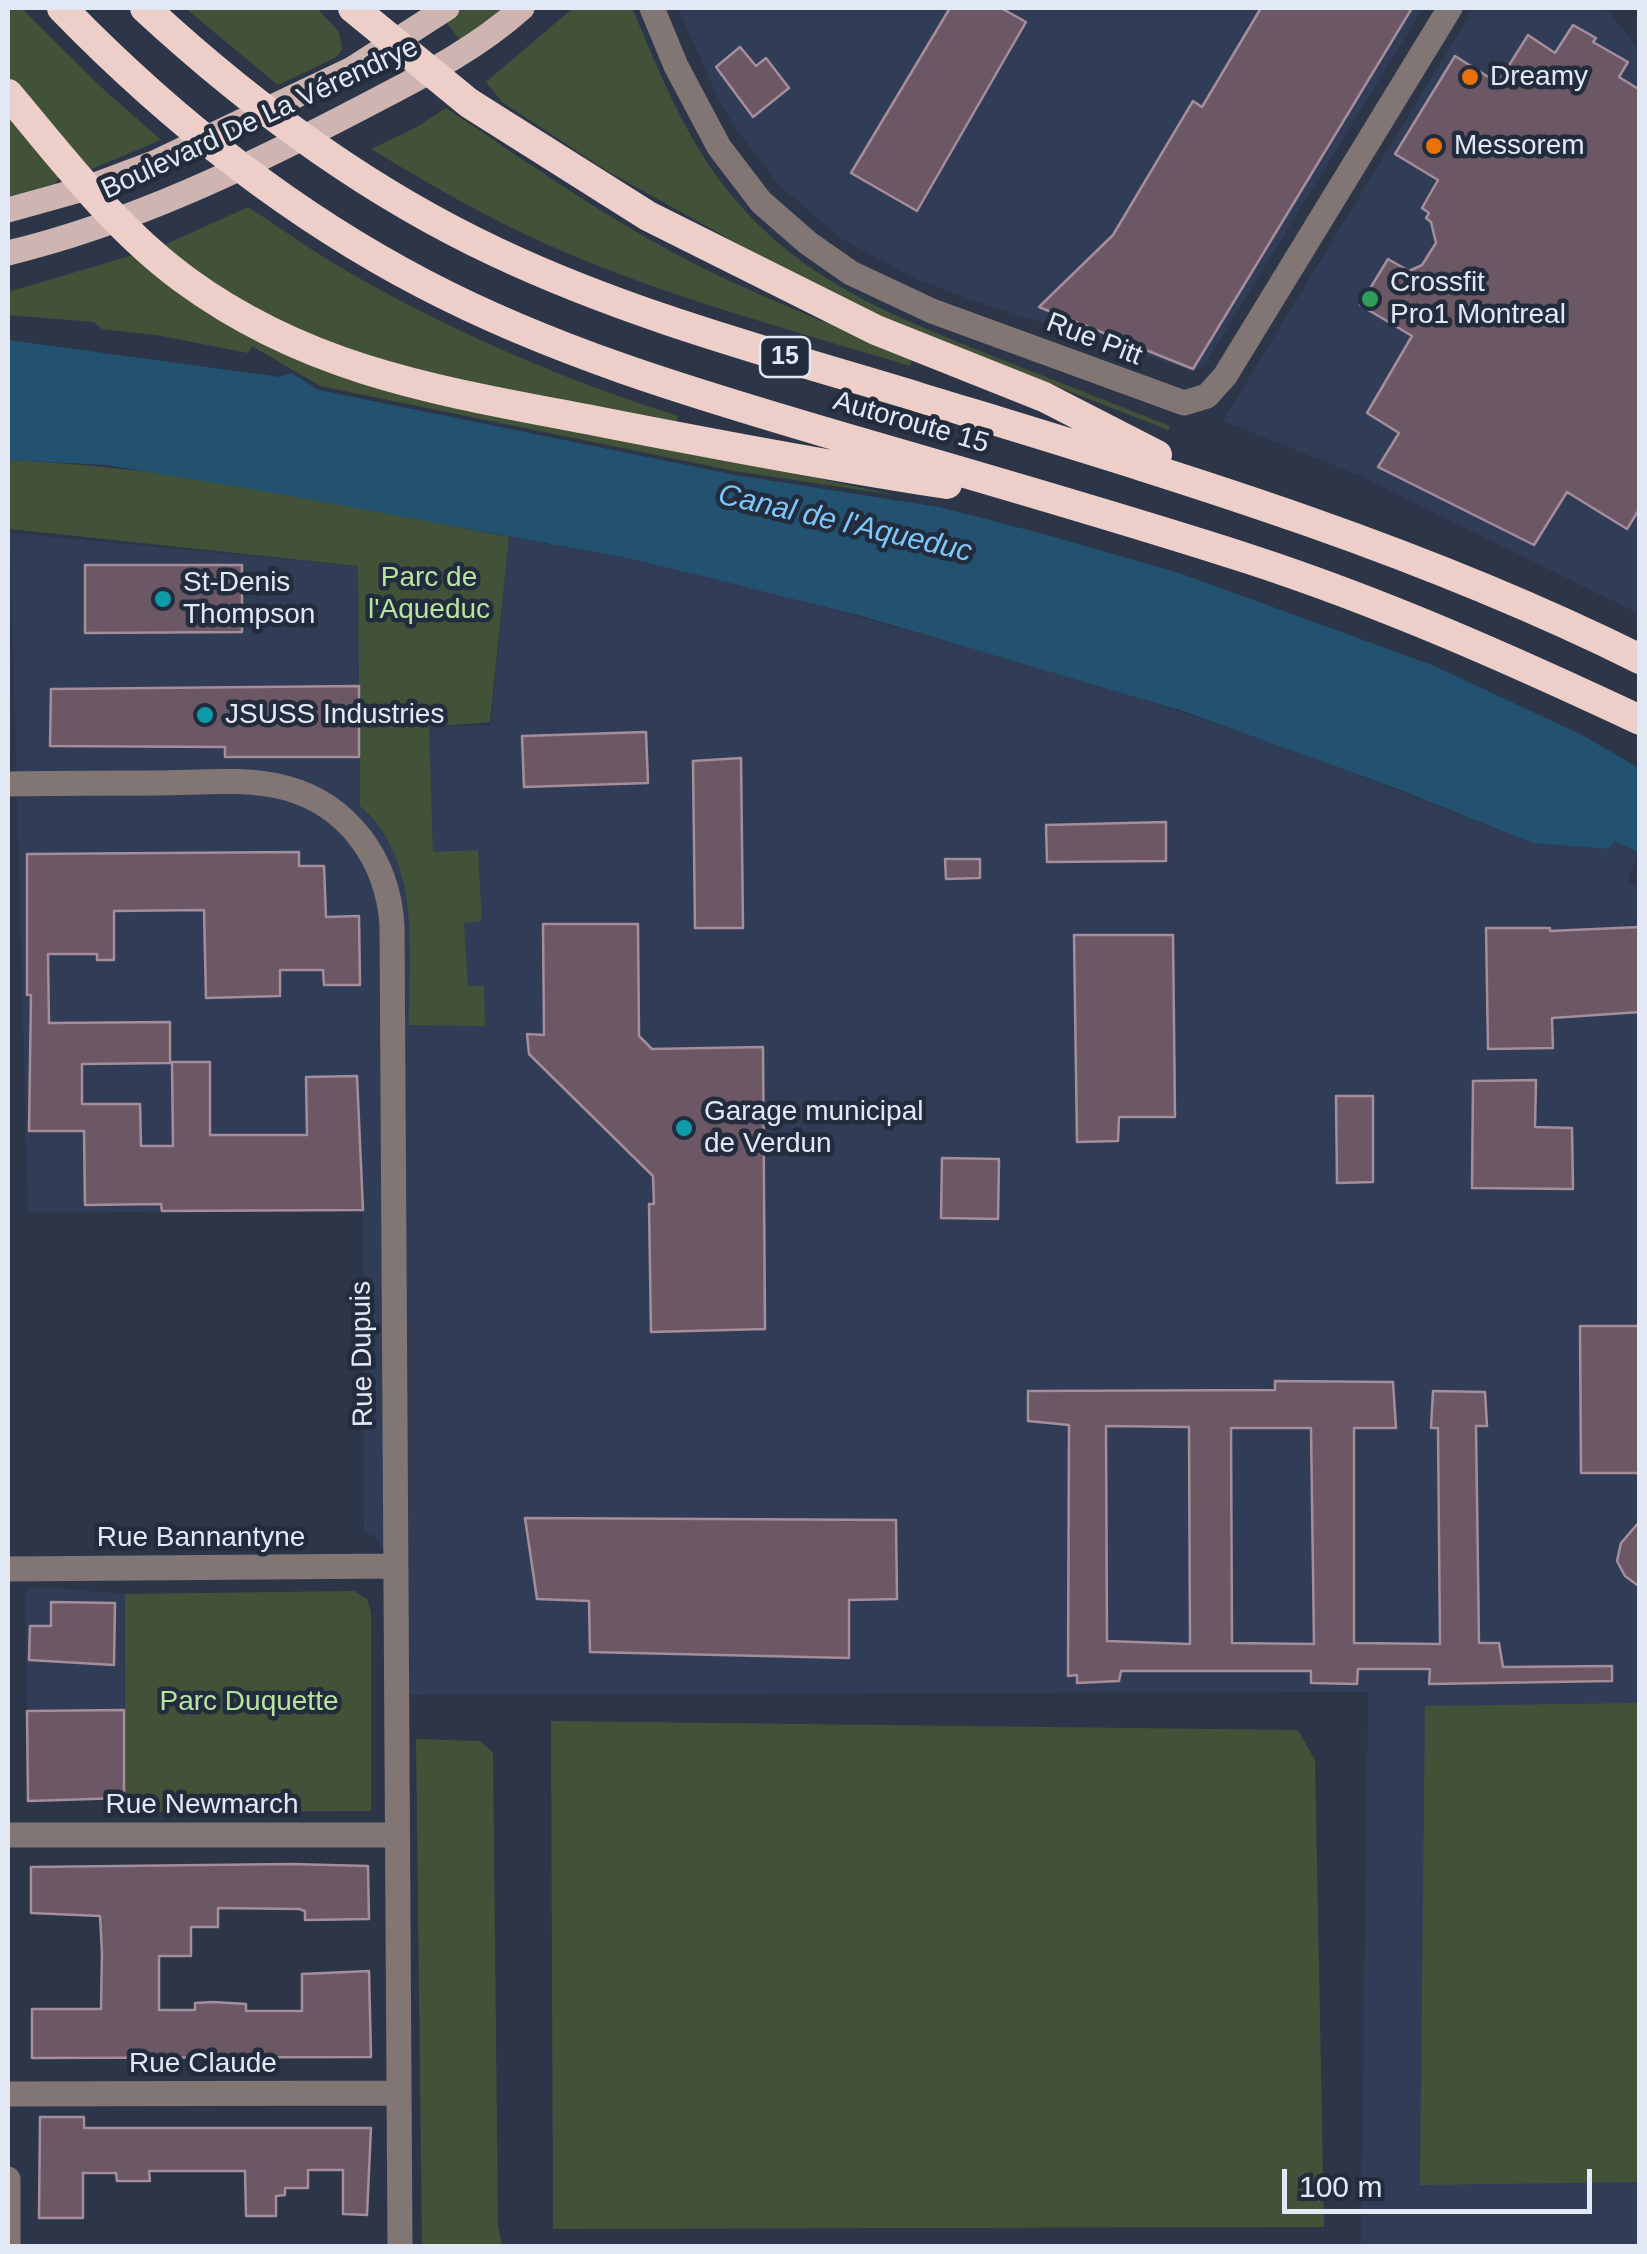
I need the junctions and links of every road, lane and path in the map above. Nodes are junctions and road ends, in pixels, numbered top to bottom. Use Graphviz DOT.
graph roads {
  1 [pos="62,8"];
  2 [pos="145,8"];
  3 [pos="352,8"];
  4 [pos="447,8"];
  5 [pos="522,8"];
  6 [pos="652,8"];
  7 [pos="1450,8"];
  8 [pos="397,42"];
  9 [pos="433,72"];
  10 [pos="8,94"];
  11 [pos="86,188"];
  12 [pos="8,210"];
  13 [pos="116,222"];
  14 [pos="8,253"];
  15 [pos="1226,491"];
  16 [pos="1064,502"];
  17 [pos="1640,659"];
  18 [pos="1640,720"];
  19 [pos="8,784"];
  20 [pos="394,1566"];
  21 [pos="8,1569"];
  22 [pos="8,1835"];
  23 [pos="396,1835"];
  24 [pos="398,2093"];
  25 [pos="8,2094"];
  26 [pos="8,2178"];
  27 [pos="8,2246"];
  28 [pos="400,2246"];
  1 -- 16 [label="highway, Autoroute 15 / 15"];
  2 -- 15 [label="highway, Autoroute 15 / 15"];
  3 -- 8 [label="highway"];
  4 -- 8 [label="main road, Boulevard De La Vérendrye"];
  5 -- 9 [label="main road, Boulevard De La Vérendrye"];
  6 -- 7 [label="street, Rue Pitt"];
  8 -- 9 [label="highway"];
  8 -- 11 [label="main road, Boulevard De La Vérendrye"];
  9 -- 13 [label="main road, Boulevard De La Vérendrye"];
  9 -- 15 [label="highway"];
  10 -- 11 [label="highway"];
  11 -- 12 [label="main road, Boulevard De La Vérendrye"];
  11 -- 13 [label="highway"];
  13 -- 14 [label="main road, Boulevard De La Vérendrye"];
  13 -- 16 [label="highway"];
  15 -- 17 [label="highway, Autoroute 15 / 15"];
  16 -- 18 [label="highway, Autoroute 15 / 15"];
  19 -- 20 [label="street, Rue Dupuis"];
  20 -- 21 [label="street, Rue Bannantyne"];
  20 -- 23 [label="street, Rue Dupuis"];
  22 -- 23 [label="street, Rue Newmarch"];
  23 -- 24 [label="street, Rue Dupuis"];
  24 -- 25 [label="street, Rue Claude"];
  24 -- 28 [label="street, Rue Dupuis"];
  26 -- 27 [label="street"];
}
